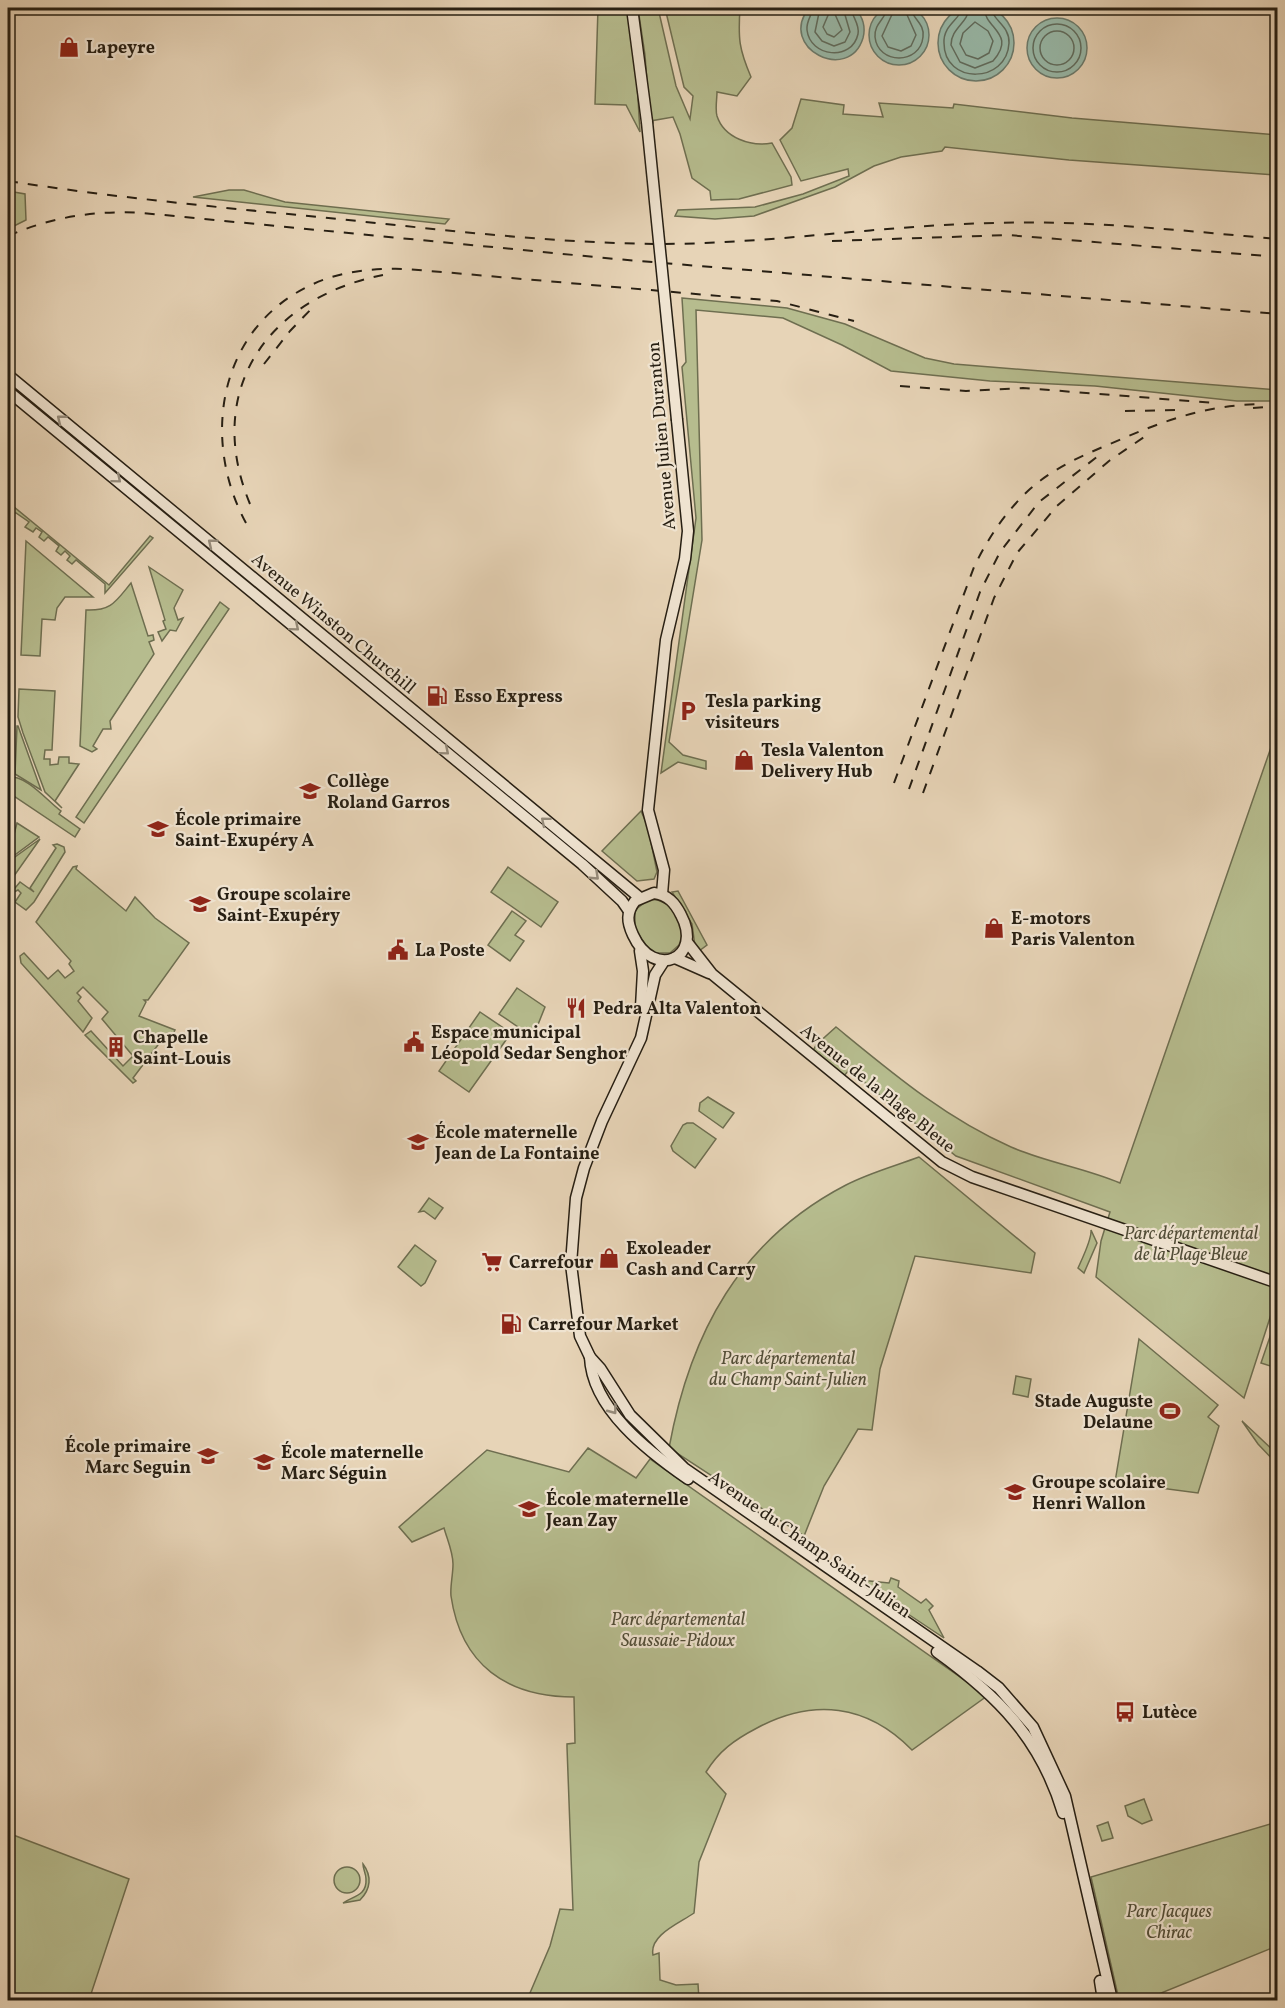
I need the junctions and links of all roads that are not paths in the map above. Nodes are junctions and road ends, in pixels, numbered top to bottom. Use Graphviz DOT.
graph roads {
  1 [pos="632,8"];
  2 [pos="8,375"];
  3 [pos="8,380"];
  4 [pos="8,391"];
  5 [pos="36,399"];
  6 [pos="662,894"];
  7 [pos="639,897"];
  8 [pos="629,911"];
  9 [pos="687,942"];
  10 [pos="640,951"];
  11 [pos="669,959"];
  12 [pos="712,974"];
  13 [pos="635,1045"];
  14 [pos="1278,1283"];
  15 [pos="590,1357"];
  16 [pos="842,1578"];
  17 [pos="852,1593"];
  18 [pos="947,1654"];
  19 [pos="1035,1741"];
  20 [pos="1103,2001"];
  21 [pos="1112,2001"];
  1 -- 6 [label="main road, Avenue Julien Duranton, bridge"];
  2 -- 5 [label="main road, Avenue Winston Churchill"];
  3 -- 5 [label="main road"];
  4 -- 8 [label="main road, Avenue Winston Churchill, one-way"];
  7 -- 5 [label="main road, Avenue Winston Churchill, one-way"];
  6 -- 7 [label="main road"];
  6 -- 9 [label="main road"];
  7 -- 8 [label="main road"];
  8 -- 10 [label="main road"];
  9 -- 11 [label="main road"];
  9 -- 12 [label="main road, Avenue de la Plage Bleue"];
  10 -- 11 [label="main road"];
  10 -- 13 [label="main road, Avenue du Champ Saint-Julien"];
  11 -- 12 [label="main road, Avenue de la Plage Bleue"];
  11 -- 13 [label="main road, Avenue du Champ Saint-Julien"];
  12 -- 14 [label="main road, Avenue de la Plage Bleue"];
  13 -- 15 [label="main road, Avenue du Champ Saint-Julien"];
  15 -- 16 [label="main road, Avenue du Champ Saint-Julien"];
  15 -- 17 [label="main road, Avenue du Champ Saint-Julien, one-way"];
  16 -- 17 [label="main road"];
  16 -- 18 [label="main road, Avenue du Champ Saint-Julien"];
  17 -- 18 [label="main road, Avenue du Champ Saint-Julien"];
  18 -- 19 [label="main road, Avenue du Champ Saint-Julien"];
  19 -- 20 [label="main road"];
  19 -- 21 [label="main road"];
}
